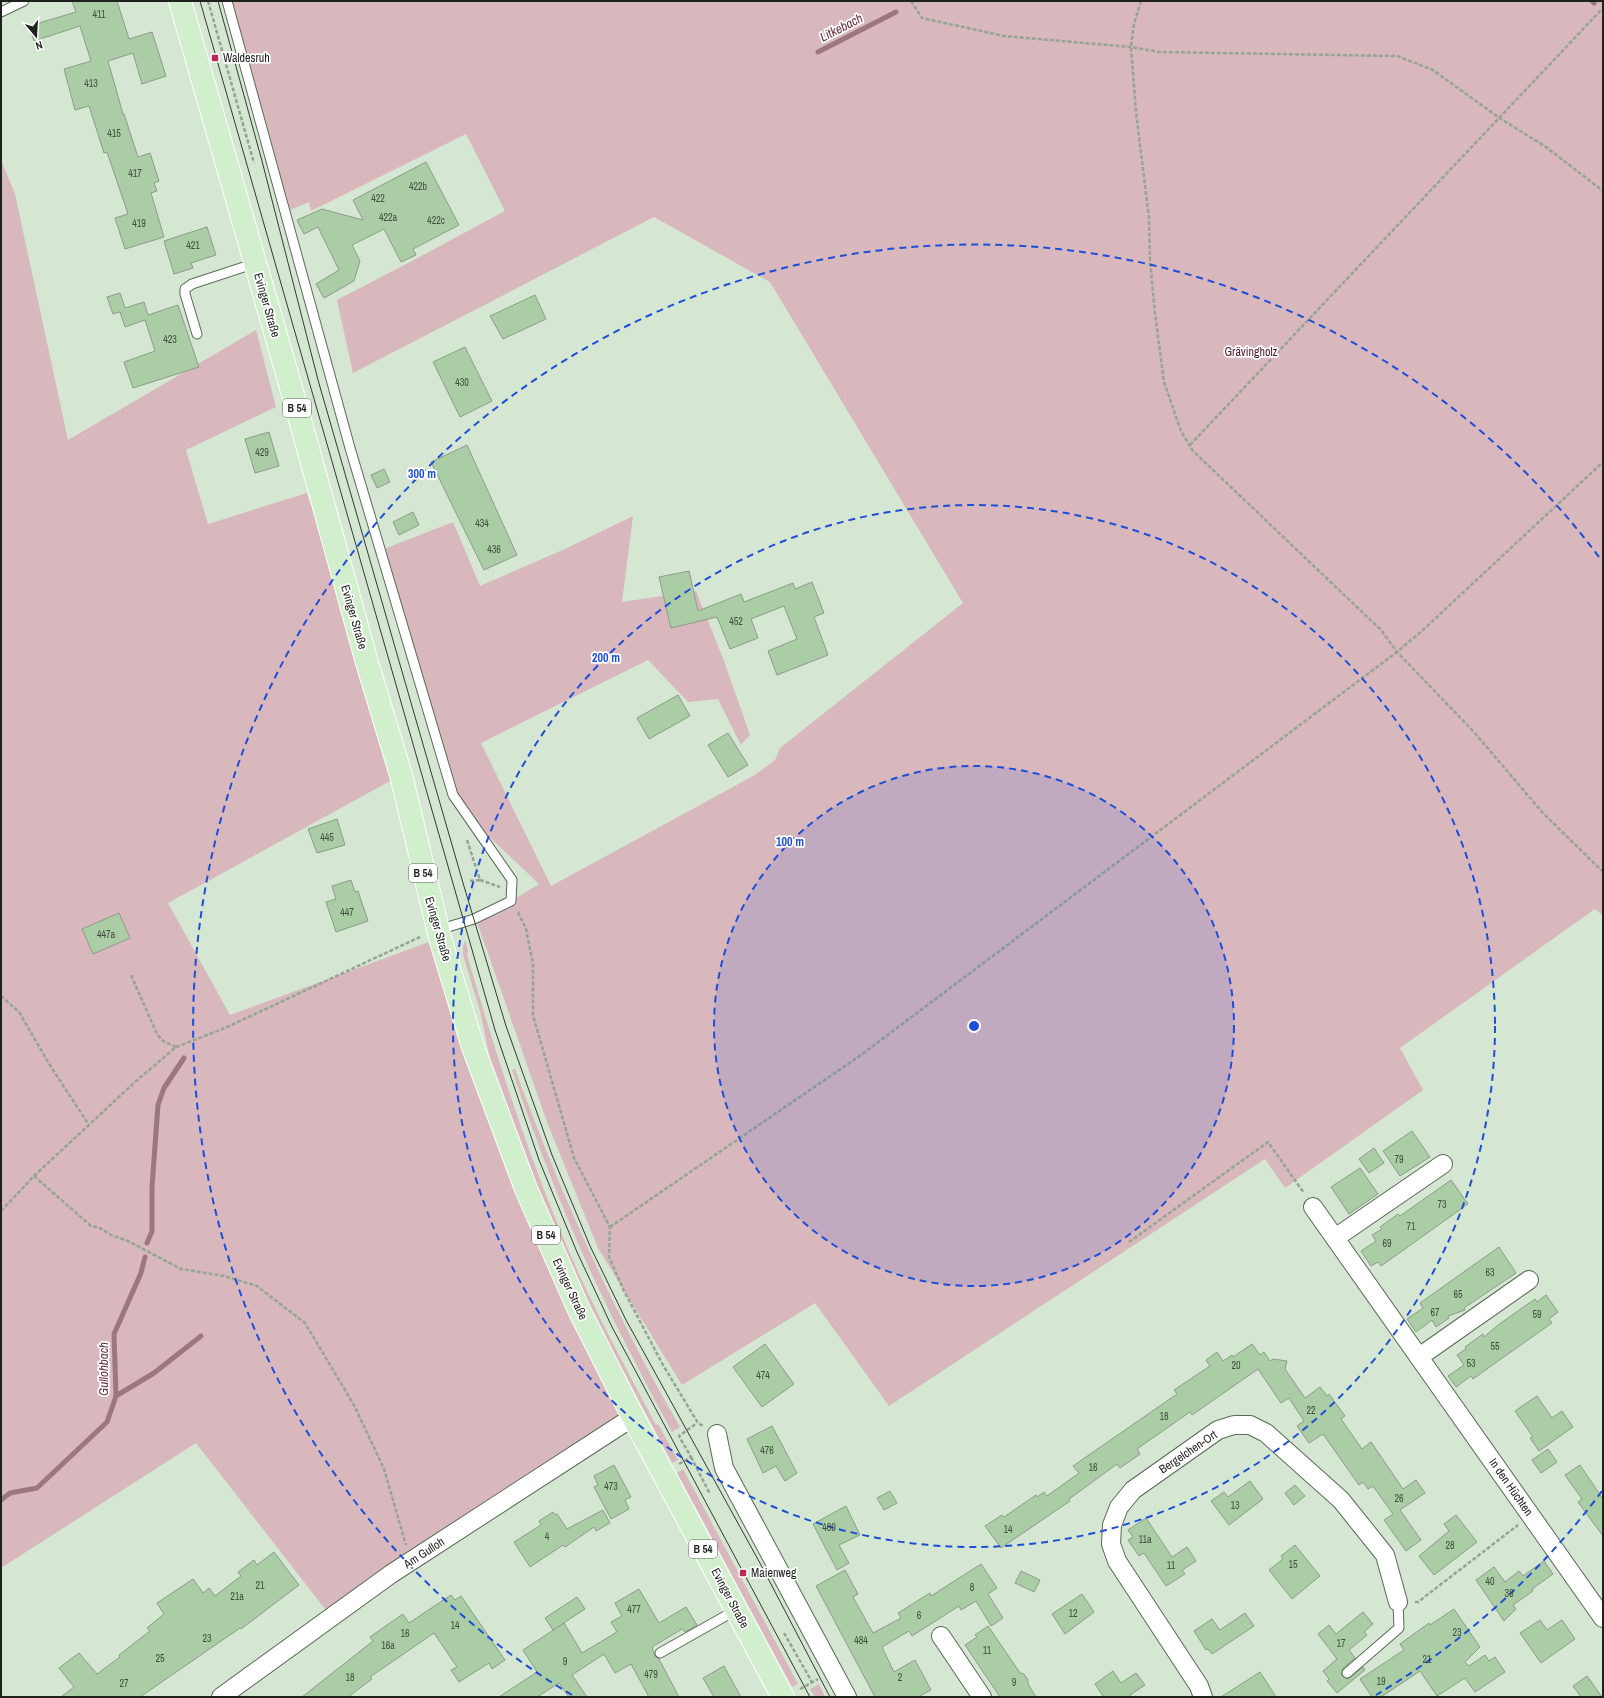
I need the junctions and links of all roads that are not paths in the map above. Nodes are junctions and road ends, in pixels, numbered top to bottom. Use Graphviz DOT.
graph roads {
  1 [pos="24,1"];
  2 [pos="180,1"];
  3 [pos="227,1"];
  4 [pos="1,12"];
  5 [pos="256,263"];
  6 [pos="197,334"];
  7 [pos="438,930"];
  8 [pos="1443,1164"];
  9 [pos="1313,1207"];
  10 [pos="1335,1238"];
  11 [pos="1529,1280"];
  12 [pos="1419,1357"];
  13 [pos="632,1417"];
  14 [pos="717,1434"];
  15 [pos="1398,1602"];
  16 [pos="736,1610"];
  17 [pos="1603,1618"];
  18 [pos="941,1636"];
  19 [pos="660,1653"];
  20 [pos="1346,1673"];
  21 [pos="790,1694"];
  22 [pos="221,1697"];
  23 [pos="847,1697"];
  24 [pos="982,1697"];
  25 [pos="1203,1697"];
  1 -- 4 [label="lane"];
  2 -- 5 [label="main road, Evinger Straße / B 54"];
  3 -- 7 [label="lane"];
  5 -- 6 [label="lane"];
  5 -- 7 [label="main road, Evinger Straße / B 54"];
  7 -- 13 [label="main road, Evinger Straße / B 54"];
  8 -- 10 [label="street"];
  9 -- 10 [label="street, In den Hüchten"];
  10 -- 12 [label="street, In den Hüchten"];
  11 -- 12 [label="street"];
  12 -- 17 [label="street, In den Hüchten"];
  13 -- 16 [label="main road, Evinger Straße / B 54"];
  13 -- 22 [label="street, Am Gulloh"];
  14 -- 23 [label="street"];
  15 -- 20 [label="lane"];
  15 -- 25 [label="street, Bergelchen-Ort"];
  16 -- 19 [label="lane"];
  16 -- 21 [label="main road, Evinger Straße / B 54"];
  18 -- 24 [label="street"];
}
